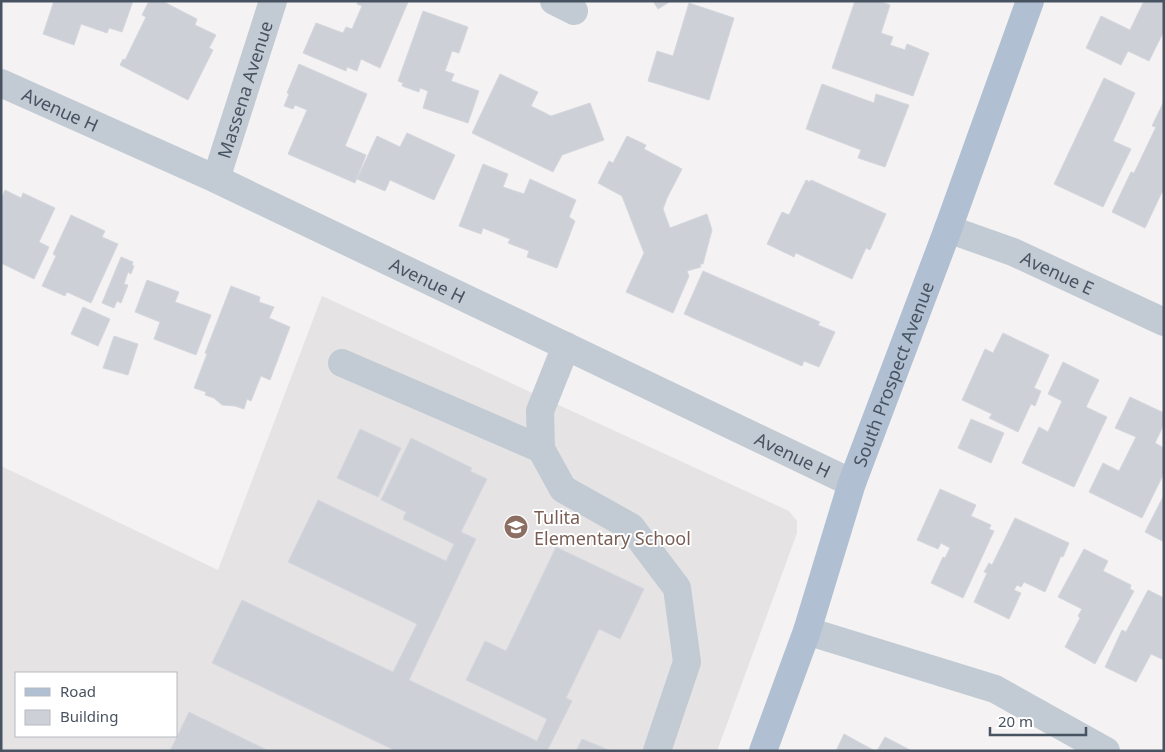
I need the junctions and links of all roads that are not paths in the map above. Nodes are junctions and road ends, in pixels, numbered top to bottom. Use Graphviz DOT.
graph roads {
  1 [pos="273,1"];
  2 [pos="1030,1"];
  3 [pos="1,83"];
  4 [pos="216,179"];
  5 [pos="948,229"];
  6 [pos="1164,322"];
  7 [pos="566,346"];
  8 [pos="342,363"];
  9 [pos="541,449"];
  10 [pos="852,483"];
  11 [pos="807,631"];
  12 [pos="658,751"];
  13 [pos="763,751"];
  14 [pos="1106,751"];
  1 -- 4 [label="street, Massena Avenue"];
  2 -- 5 [label="main road, South Prospect Avenue"];
  3 -- 4 [label="street, Avenue H"];
  4 -- 7 [label="street, Avenue H"];
  5 -- 6 [label="street, Avenue E"];
  5 -- 10 [label="main road, South Prospect Avenue"];
  7 -- 9 [label="street"];
  7 -- 10 [label="street, Avenue H"];
  8 -- 9 [label="street"];
  9 -- 12 [label="street"];
  10 -- 11 [label="main road, South Prospect Avenue"];
  11 -- 13 [label="main road, South Prospect Avenue"];
  11 -- 14 [label="street"];
}
